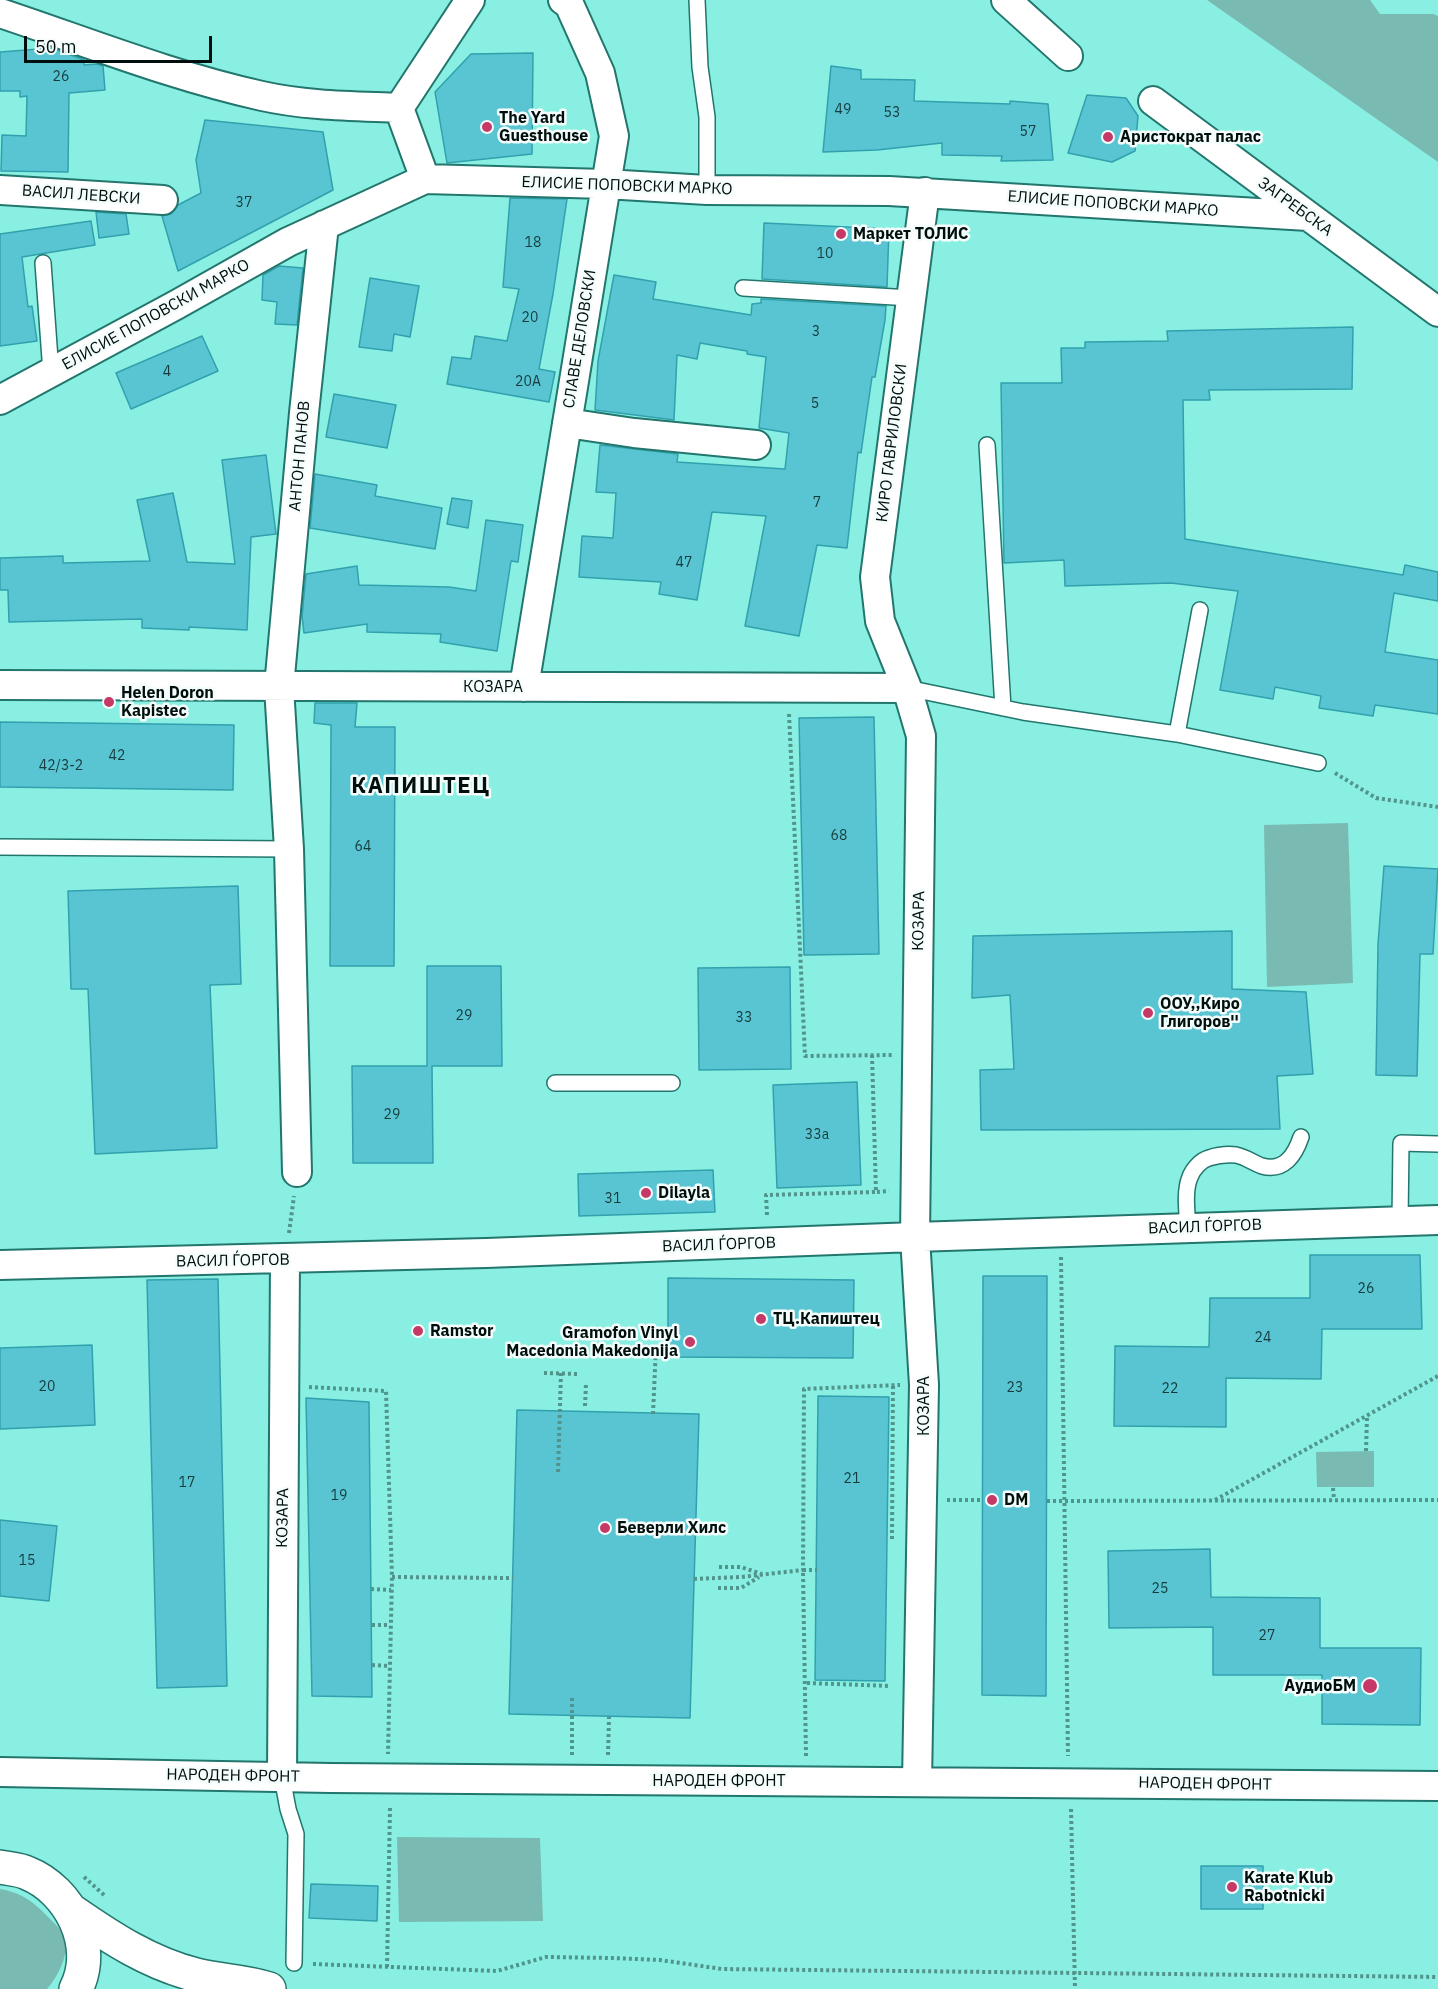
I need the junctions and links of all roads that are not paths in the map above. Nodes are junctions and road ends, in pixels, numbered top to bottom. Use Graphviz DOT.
graph roads {
  1 [pos="470,0"];
  2 [pos="563,0"];
  3 [pos="697,0"];
  4 [pos="1006,0"];
  5 [pos="0,13"];
  6 [pos="1068,56"];
  7 [pos="1153,101"];
  8 [pos="399,108"];
  9 [pos="425,179"];
  10 [pos="605,184"];
  11 [pos="0,190"];
  12 [pos="707,190"];
  13 [pos="925,192"];
  14 [pos="163,200"];
  15 [pos="1308,216"];
  16 [pos="324,225"];
  17 [pos="43,263"];
  18 [pos="743,288"];
  19 [pos="911,298"];
  20 [pos="1438,312"];
  21 [pos="51,373"];
  22 [pos="0,400"];
  23 [pos="567,423"];
  24 [pos="756,445"];
  25 [pos="987,446"];
  26 [pos="1200,610"];
  27 [pos="0,685"];
  28 [pos="279,687"];
  29 [pos="524,687"];
  30 [pos="907,688"];
  31 [pos="1003,708"];
  32 [pos="1177,734"];
  33 [pos="1318,763"];
  34 [pos="0,847"];
  35 [pos="289,849"];
  36 [pos="555,1083"];
  37 [pos="672,1083"];
  38 [pos="1301,1137"];
  39 [pos="1438,1144"];
  40 [pos="297,1172"];
  41 [pos="1438,1220"];
  42 [pos="1400,1221"];
  43 [pos="1188,1228"];
  44 [pos="915,1237"];
  45 [pos="285,1259"];
  46 [pos="0,1265"];
  47 [pos="0,1772"];
  48 [pos="282,1777"];
  49 [pos="917,1782"];
  50 [pos="1438,1786"];
  51 [pos="0,1867"];
  52 [pos="72,1911"];
  53 [pos="294,1963"];
  54 [pos="76,1989"];
  55 [pos="269,1989"];
  1 -- 8 [label="street"];
  2 -- 10 [label="street, СЛАВЕ ДЕЛОВСКИ"];
  3 -- 12 [label="lane"];
  4 -- 6 [label="street"];
  5 -- 8 [label="street"];
  7 -- 15 [label="street, ЗАГРЕБСКА"];
  8 -- 9 [label="street"];
  9 -- 10 [label="street, ЕЛИСИЕ ПОПОВСКИ МАРКО"];
  9 -- 16 [label="street, ЕЛИСИЕ ПОПОВСКИ МАРКО"];
  10 -- 12 [label="street, ЕЛИСИЕ ПОПОВСКИ МАРКО"];
  10 -- 23 [label="street, СЛАВЕ ДЕЛОВСКИ"];
  11 -- 14 [label="street, ВАСИЛ ЛЕВСКИ"];
  12 -- 13 [label="street, ЕЛИСИЕ ПОПОВСКИ МАРКО"];
  13 -- 15 [label="street, ЕЛИСИЕ ПОПОВСКИ МАРКО"];
  13 -- 19 [label="street, КИРО ГАВРИЛОВСКИ"];
  15 -- 20 [label="street, ЗАГРЕБСКА"];
  16 -- 21 [label="street, ЕЛИСИЕ ПОПОВСКИ МАРКО"];
  16 -- 28 [label="street, АНТОН ПАНОВ"];
  17 -- 21 [label="lane"];
  18 -- 19 [label="lane"];
  19 -- 30 [label="street, КИРО ГАВРИЛОВСКИ"];
  21 -- 22 [label="street, ЕЛИСИЕ ПОПОВСКИ МАРКО"];
  23 -- 24 [label="street"];
  23 -- 29 [label="street, СЛАВЕ ДЕЛОВСКИ"];
  25 -- 31 [label="lane"];
  26 -- 32 [label="lane"];
  27 -- 28 [label="street, КОЗАРА"];
  28 -- 29 [label="street, КОЗАРА"];
  28 -- 35 [label="street"];
  29 -- 30 [label="street, КОЗАРА"];
  30 -- 31 [label="lane"];
  30 -- 44 [label="street, КОЗАРА"];
  31 -- 32 [label="lane"];
  32 -- 33 [label="lane"];
  34 -- 35 [label="lane"];
  35 -- 40 [label="street"];
  36 -- 37 [label="lane"];
  38 -- 43 [label="lane"];
  39 -- 42 [label="lane"];
  41 -- 42 [label="street, ВАСИЛ ЃОРГОВ"];
  42 -- 43 [label="street, ВАСИЛ ЃОРГОВ"];
  43 -- 44 [label="street, ВАСИЛ ЃОРГОВ"];
  44 -- 45 [label="street, ВАСИЛ ЃОРГОВ"];
  44 -- 49 [label="street, КОЗАРА"];
  45 -- 46 [label="street, ВАСИЛ ЃОРГОВ"];
  45 -- 48 [label="street, КОЗАРА"];
  47 -- 48 [label="street, НАРОДЕН ФРОНТ"];
  48 -- 49 [label="street, НАРОДЕН ФРОНТ"];
  48 -- 53 [label="lane"];
  49 -- 50 [label="street, НАРОДЕН ФРОНТ"];
  51 -- 52 [label="street"];
  52 -- 54 [label="street"];
  52 -- 55 [label="street"];
}
